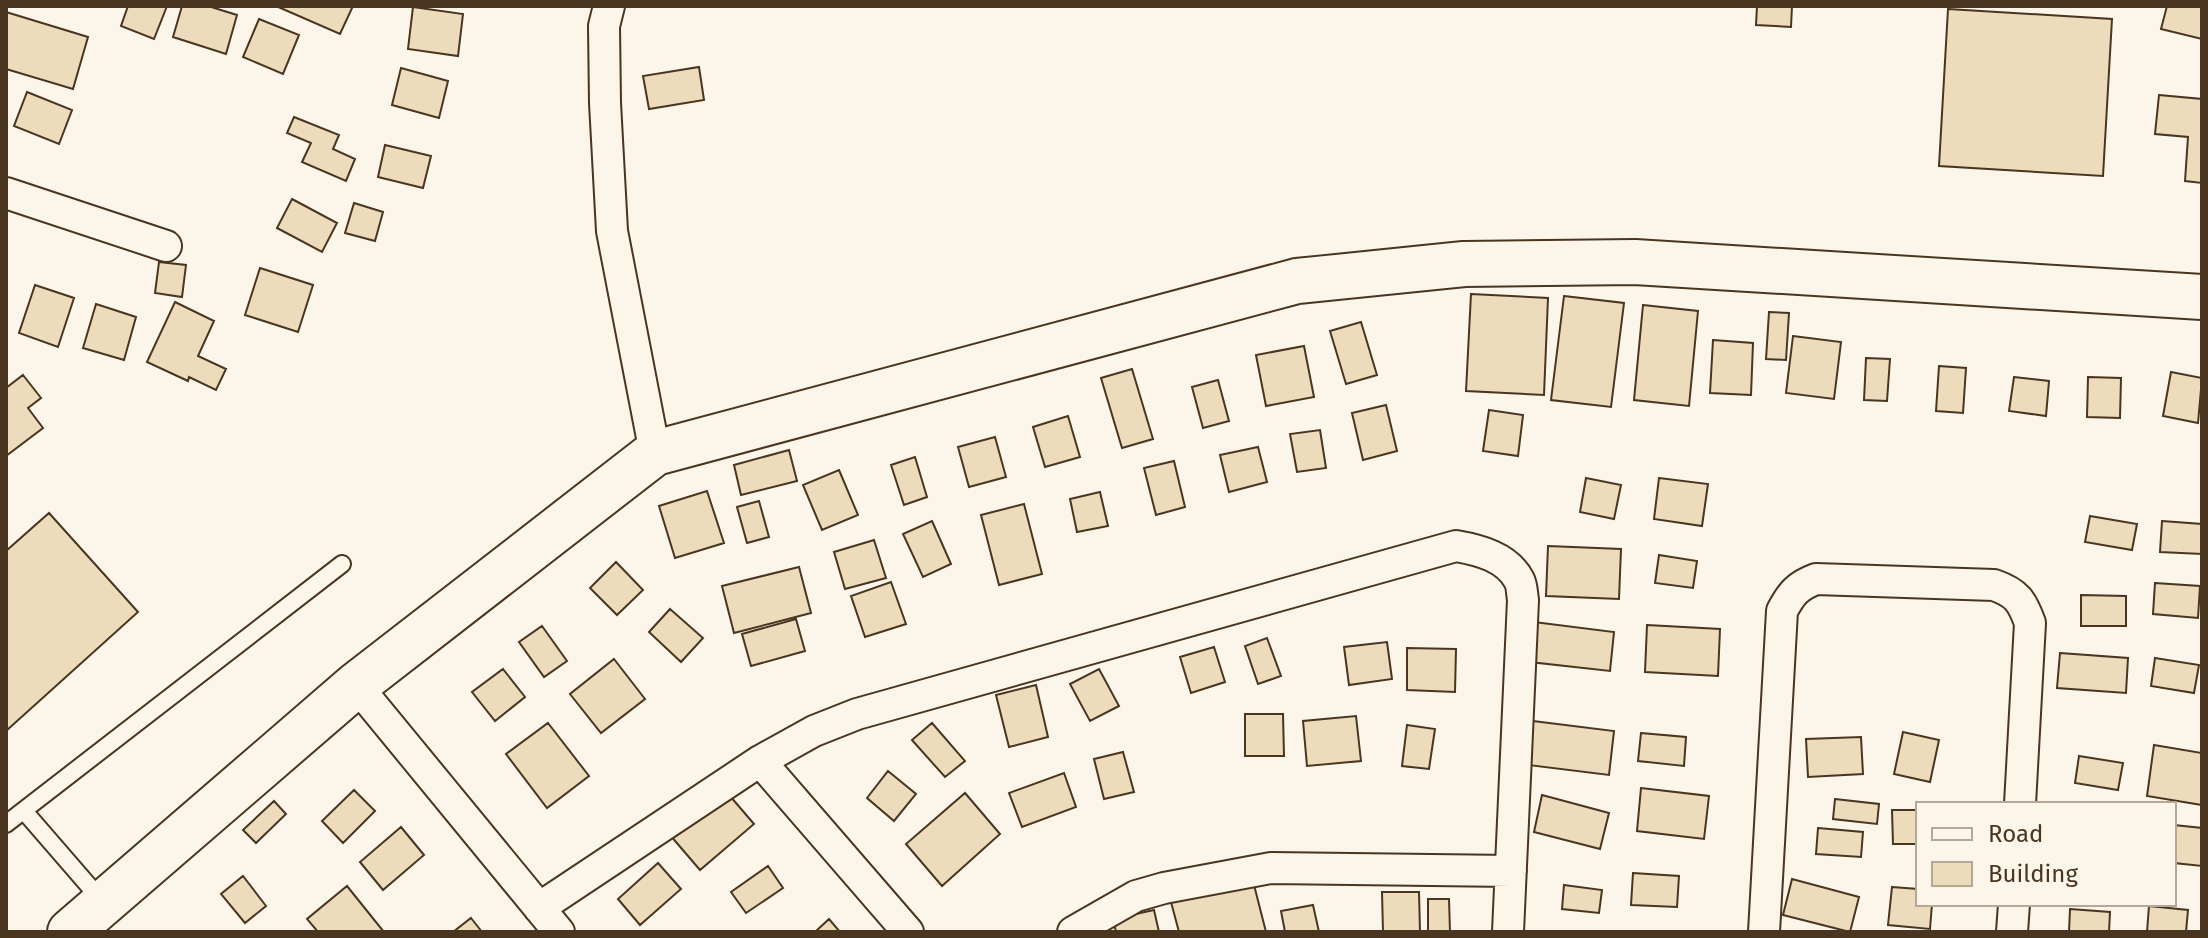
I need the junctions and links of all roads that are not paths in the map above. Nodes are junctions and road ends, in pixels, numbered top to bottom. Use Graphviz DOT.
graph roads {
  1 [pos="609,6"];
  2 [pos="6,193"];
  3 [pos="166,246"];
  4 [pos="2202,297"];
  5 [pos="655,453"];
  6 [pos="342,564"];
  7 [pos="356,685"];
  8 [pos="760,761"];
  9 [pos="2020,802"];
  10 [pos="24,811"];
  11 [pos="6,824"];
  12 [pos="1511,871"];
  13 [pos="103,902"];
  14 [pos="2014,906"];
  15 [pos="539,908"];
  16 [pos="70,932"];
  17 [pos="559,932"];
  18 [pos="908,932"];
  19 [pos="1073,932"];
  20 [pos="1508,932"];
  21 [pos="1764,932"];
  22 [pos="2012,932"];
  1 -- 5 [label="street"];
  2 -- 3 [label="street"];
  4 -- 5 [label="street"];
  5 -- 7 [label="street"];
  6 -- 10 [label="lane"];
  7 -- 13 [label="street"];
  7 -- 15 [label="street"];
  8 -- 12 [label="street"];
  8 -- 15 [label="street"];
  8 -- 18 [label="street"];
  9 -- 21 [label="street"];
  10 -- 11 [label="lane"];
  10 -- 13 [label="lane"];
  12 -- 19 [label="street"];
  12 -- 20 [label="street"];
  13 -- 16 [label="street"];
  14 -- 22 [label="street"];
  15 -- 17 [label="street"];
}
